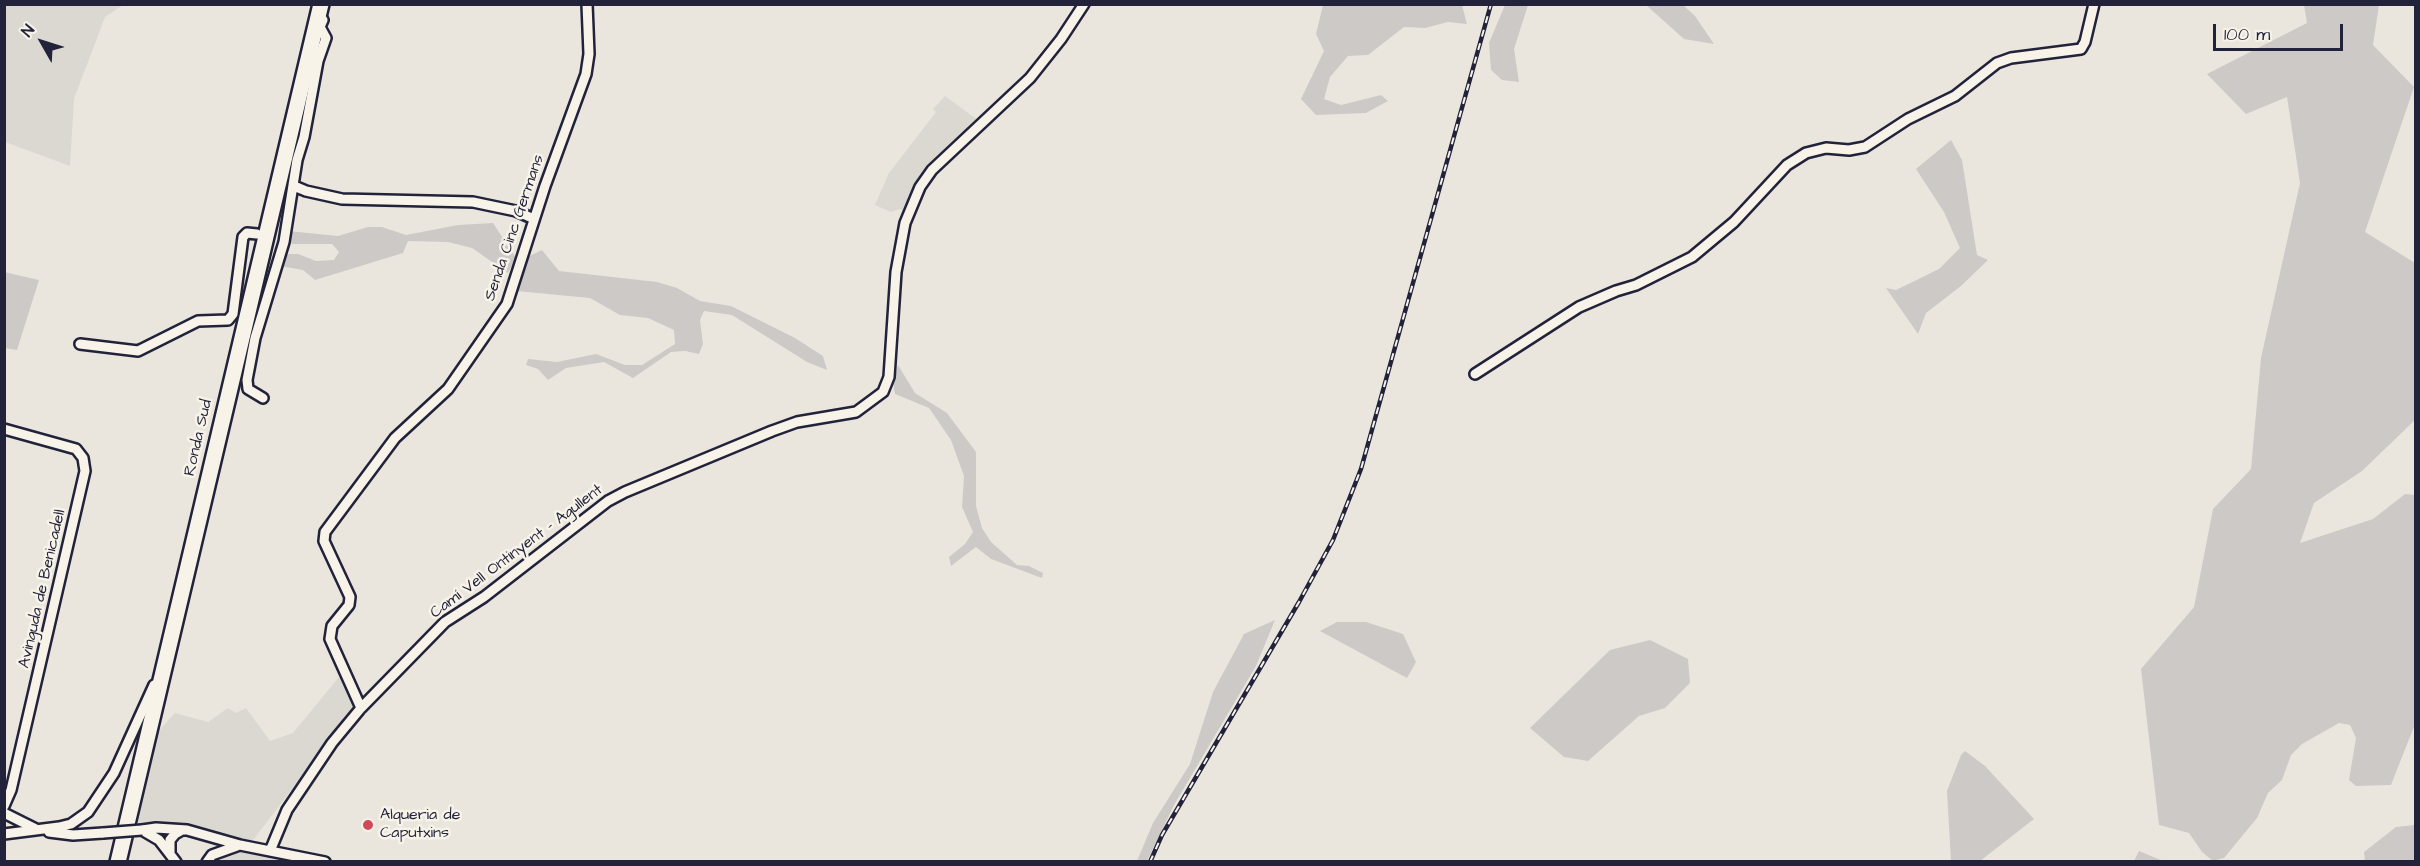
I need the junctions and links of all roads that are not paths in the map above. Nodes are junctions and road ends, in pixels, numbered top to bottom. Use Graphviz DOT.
graph roads {
  1 [pos="315,4"];
  2 [pos="321,4"];
  3 [pos="327,4"];
  4 [pos="587,4"];
  5 [pos="1084,4"];
  6 [pos="2094,4"];
  7 [pos="314,23"];
  8 [pos="294,186"];
  9 [pos="534,219"];
  10 [pos="256,234"];
  11 [pos="270,238"];
  12 [pos="284,242"];
  13 [pos="80,344"];
  14 [pos="1475,374"];
  15 [pos="263,398"];
  16 [pos="4,429"];
  17 [pos="166,658"];
  18 [pos="361,708"];
  19 [pos="11,790"];
  20 [pos="4,806"];
  21 [pos="11,816"];
  22 [pos="38,830"];
  23 [pos="142,830"];
  24 [pos="183,830"];
  25 [pos="9,833"];
  26 [pos="208,837"];
  27 [pos="4,842"];
  28 [pos="240,845"];
  29 [pos="270,851"];
  30 [pos="210,858"];
  31 [pos="173,859"];
  32 [pos="118,861"];
  33 [pos="325,861"];
  1 -- 7 [label="main road"];
  2 -- 7 [label="main road"];
  3 -- 8 [label="street"];
  4 -- 9 [label="street, Senda Cinc Germans"];
  5 -- 18 [label="street, Camí Vell Ontinyent - Agullent"];
  6 -- 14 [label="street"];
  7 -- 17 [label="main road, Ronda Sud"];
  8 -- 9 [label="street"];
  8 -- 12 [label="street"];
  9 -- 18 [label="street, Senda Cinc Germans"];
  10 -- 13 [label="street"];
  11 -- 12 [label="street"];
  12 -- 15 [label="street"];
  16 -- 19 [label="street, Avinguda de Benicadell"];
  17 -- 22 [label="street"];
  17 -- 32 [label="main road, Ronda Sud"];
  18 -- 29 [label="street, Camí Vell Ontinyent - Agullent"];
  19 -- 20 [label="street"];
  19 -- 21 [label="street"];
  21 -- 22 [label="street"];
  21 -- 25 [label="street"];
  22 -- 23 [label="street, bridge"];
  22 -- 25 [label="street"];
  23 -- 24 [label="street"];
  23 -- 31 [label="street"];
  24 -- 26 [label="street"];
  24 -- 31 [label="street"];
  25 -- 27 [label="street"];
  26 -- 28 [label="street"];
  26 -- 30 [label="street"];
  28 -- 29 [label="street"];
  28 -- 30 [label="street"];
  29 -- 33 [label="street"];
}
